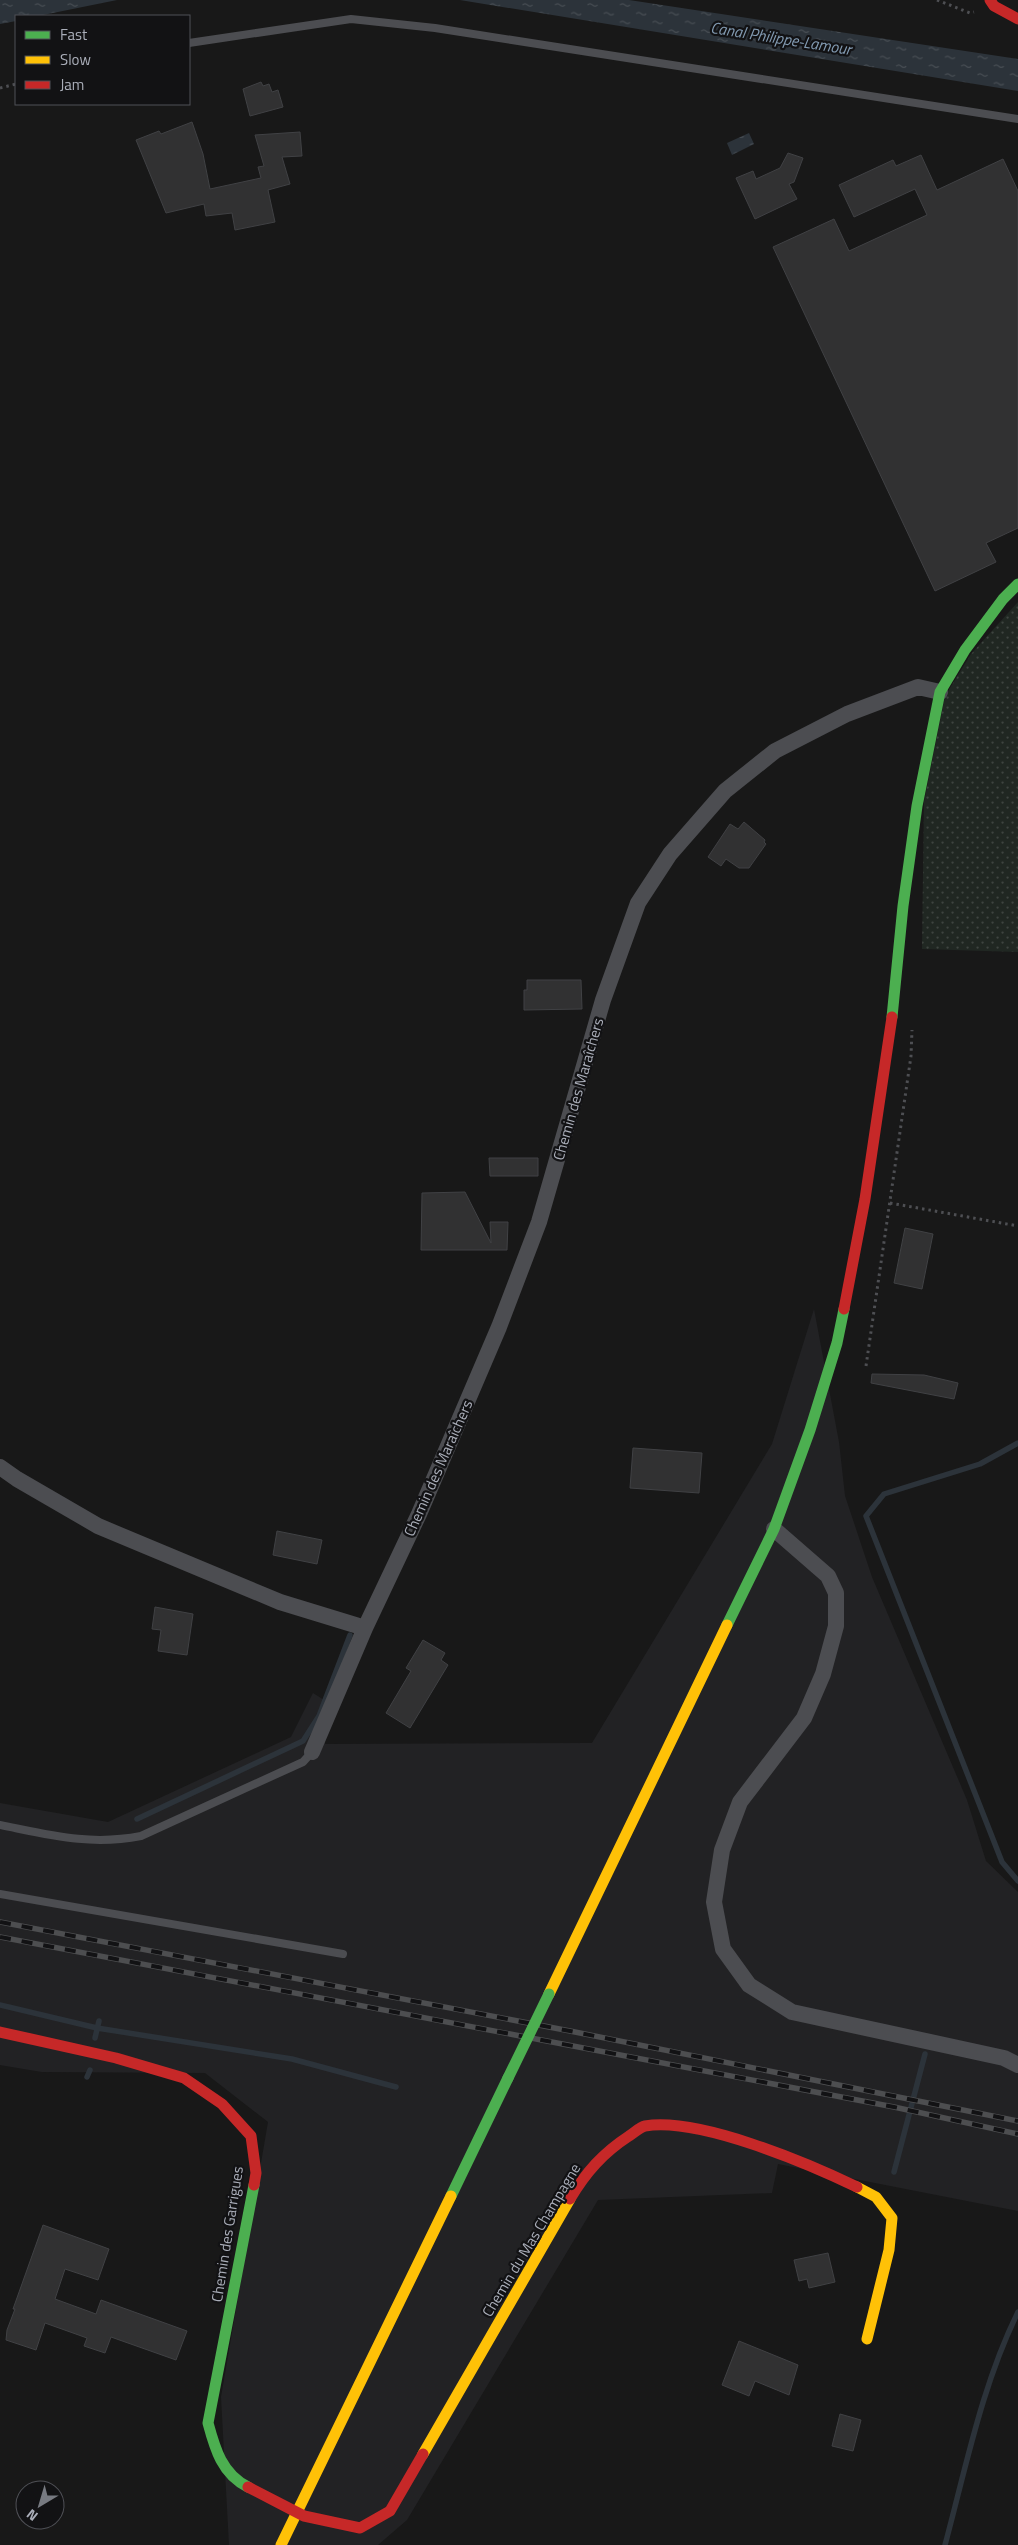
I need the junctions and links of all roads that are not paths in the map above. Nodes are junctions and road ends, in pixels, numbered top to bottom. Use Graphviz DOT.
graph roads {
  1 [pos="994,2"];
  2 [pos="1018,19"];
  3 [pos="190,43"];
  4 [pos="1018,119"];
  5 [pos="1018,584"];
  6 [pos="940,692"];
  7 [pos="0,1467"];
  8 [pos="774,1529"];
  9 [pos="364,1628"];
  10 [pos="312,1752"];
  11 [pos="0,1825"];
  12 [pos="0,1894"];
  13 [pos="343,1954"];
  14 [pos="0,2032"];
  15 [pos="1018,2065"];
  16 [pos="867,2339"];
  17 [pos="295,2513"];
  18 [pos="281,2545"];
  1 -- 2 [label="street"];
  3 -- 4 [label="lane"];
  5 -- 6 [label="street"];
  6 -- 8 [label="street"];
  6 -- 9 [label="street, Chemin des Maraîchers"];
  7 -- 9 [label="street"];
  8 -- 15 [label="street"];
  8 -- 17 [label="street, bridge"];
  9 -- 10 [label="street, Chemin des Maraîchers"];
  10 -- 11 [label="lane"];
  12 -- 13 [label="lane"];
  14 -- 17 [label="street, Chemin des Garrigues"];
  16 -- 17 [label="street, Chemin du Mas Champagne"];
  17 -- 18 [label="street"];
}
